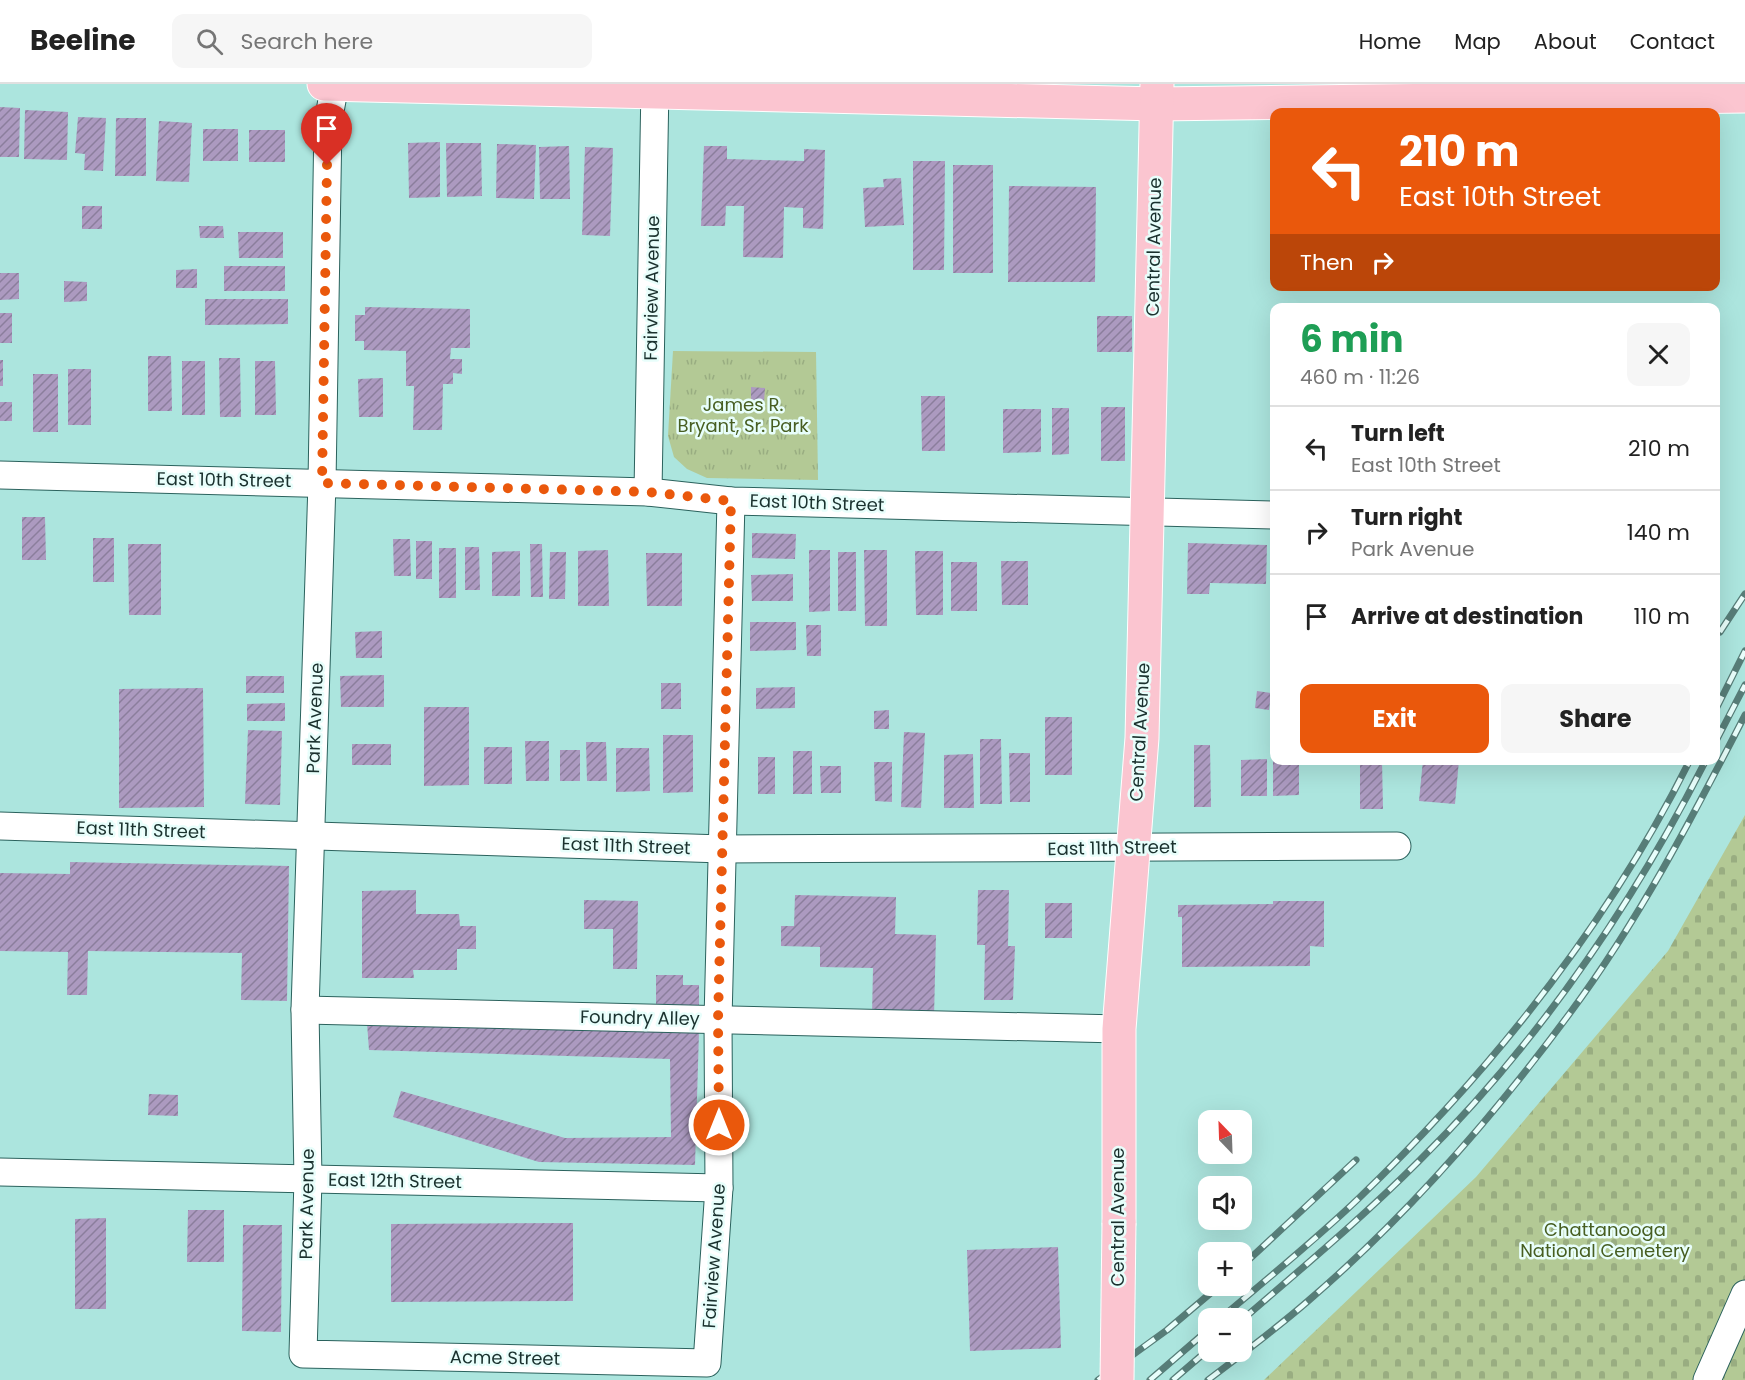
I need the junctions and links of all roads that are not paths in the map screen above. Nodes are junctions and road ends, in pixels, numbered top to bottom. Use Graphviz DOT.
graph roads {
  1 [pos="324,84"];
  2 [pos="335,84"];
  3 [pos="655,88"];
  4 [pos="1157,94"];
  5 [pos="1745,96"];
  6 [pos="0,475"];
  7 [pos="322,483"];
  8 [pos="648,492"];
  9 [pos="731,501"];
  10 [pos="1149,513"];
  11 [pos="1270,515"];
  12 [pos="0,826"];
  13 [pos="312,835"];
  14 [pos="1397,846"];
  15 [pos="1132,848"];
  16 [pos="723,849"];
  17 [pos="305,1010"];
  18 [pos="718,1020"];
  19 [pos="1119,1029"];
  20 [pos="0,1172"];
  21 [pos="308,1179"];
  22 [pos="719,1188"];
  23 [pos="1745,1294"];
  24 [pos="303,1353"];
  25 [pos="707,1363"];
  26 [pos="1117,1380"];
  27 [pos="1707,1380"];
  1 -- 2 [label="main road"];
  2 -- 3 [label="main road"];
  2 -- 7 [label="street, Park Avenue"];
  3 -- 4 [label="main road"];
  3 -- 8 [label="street, Fairview Avenue"];
  4 -- 5 [label="main road"];
  4 -- 10 [label="main road, Central Avenue"];
  6 -- 7 [label="street, East 10th Street"];
  7 -- 8 [label="street, East 10th Street"];
  7 -- 13 [label="street, Park Avenue"];
  8 -- 9 [label="street, East 10th Street"];
  9 -- 10 [label="street, East 10th Street"];
  9 -- 16 [label="street, Fairview Avenue"];
  10 -- 11 [label="street, East 10th Street"];
  10 -- 15 [label="main road, Central Avenue"];
  12 -- 13 [label="street, East 11th Street"];
  13 -- 16 [label="street, East 11th Street"];
  13 -- 17 [label="street, Park Avenue"];
  14 -- 15 [label="street, East 11th Street"];
  15 -- 16 [label="street, East 11th Street"];
  15 -- 19 [label="main road, Central Avenue"];
  16 -- 18 [label="street, Fairview Avenue"];
  17 -- 18 [label="street, Foundry Alley"];
  17 -- 21 [label="street, Park Avenue"];
  18 -- 19 [label="street, Foundry Alley"];
  18 -- 22 [label="street, Fairview Avenue"];
  19 -- 26 [label="main road, Central Avenue, bridge"];
  20 -- 21 [label="street, East 12th Street"];
  21 -- 22 [label="street, East 12th Street"];
  21 -- 24 [label="street, Park Avenue"];
  22 -- 25 [label="street, Fairview Avenue"];
  23 -- 27 [label="street"];
  24 -- 25 [label="street, Acme Street"];
}
